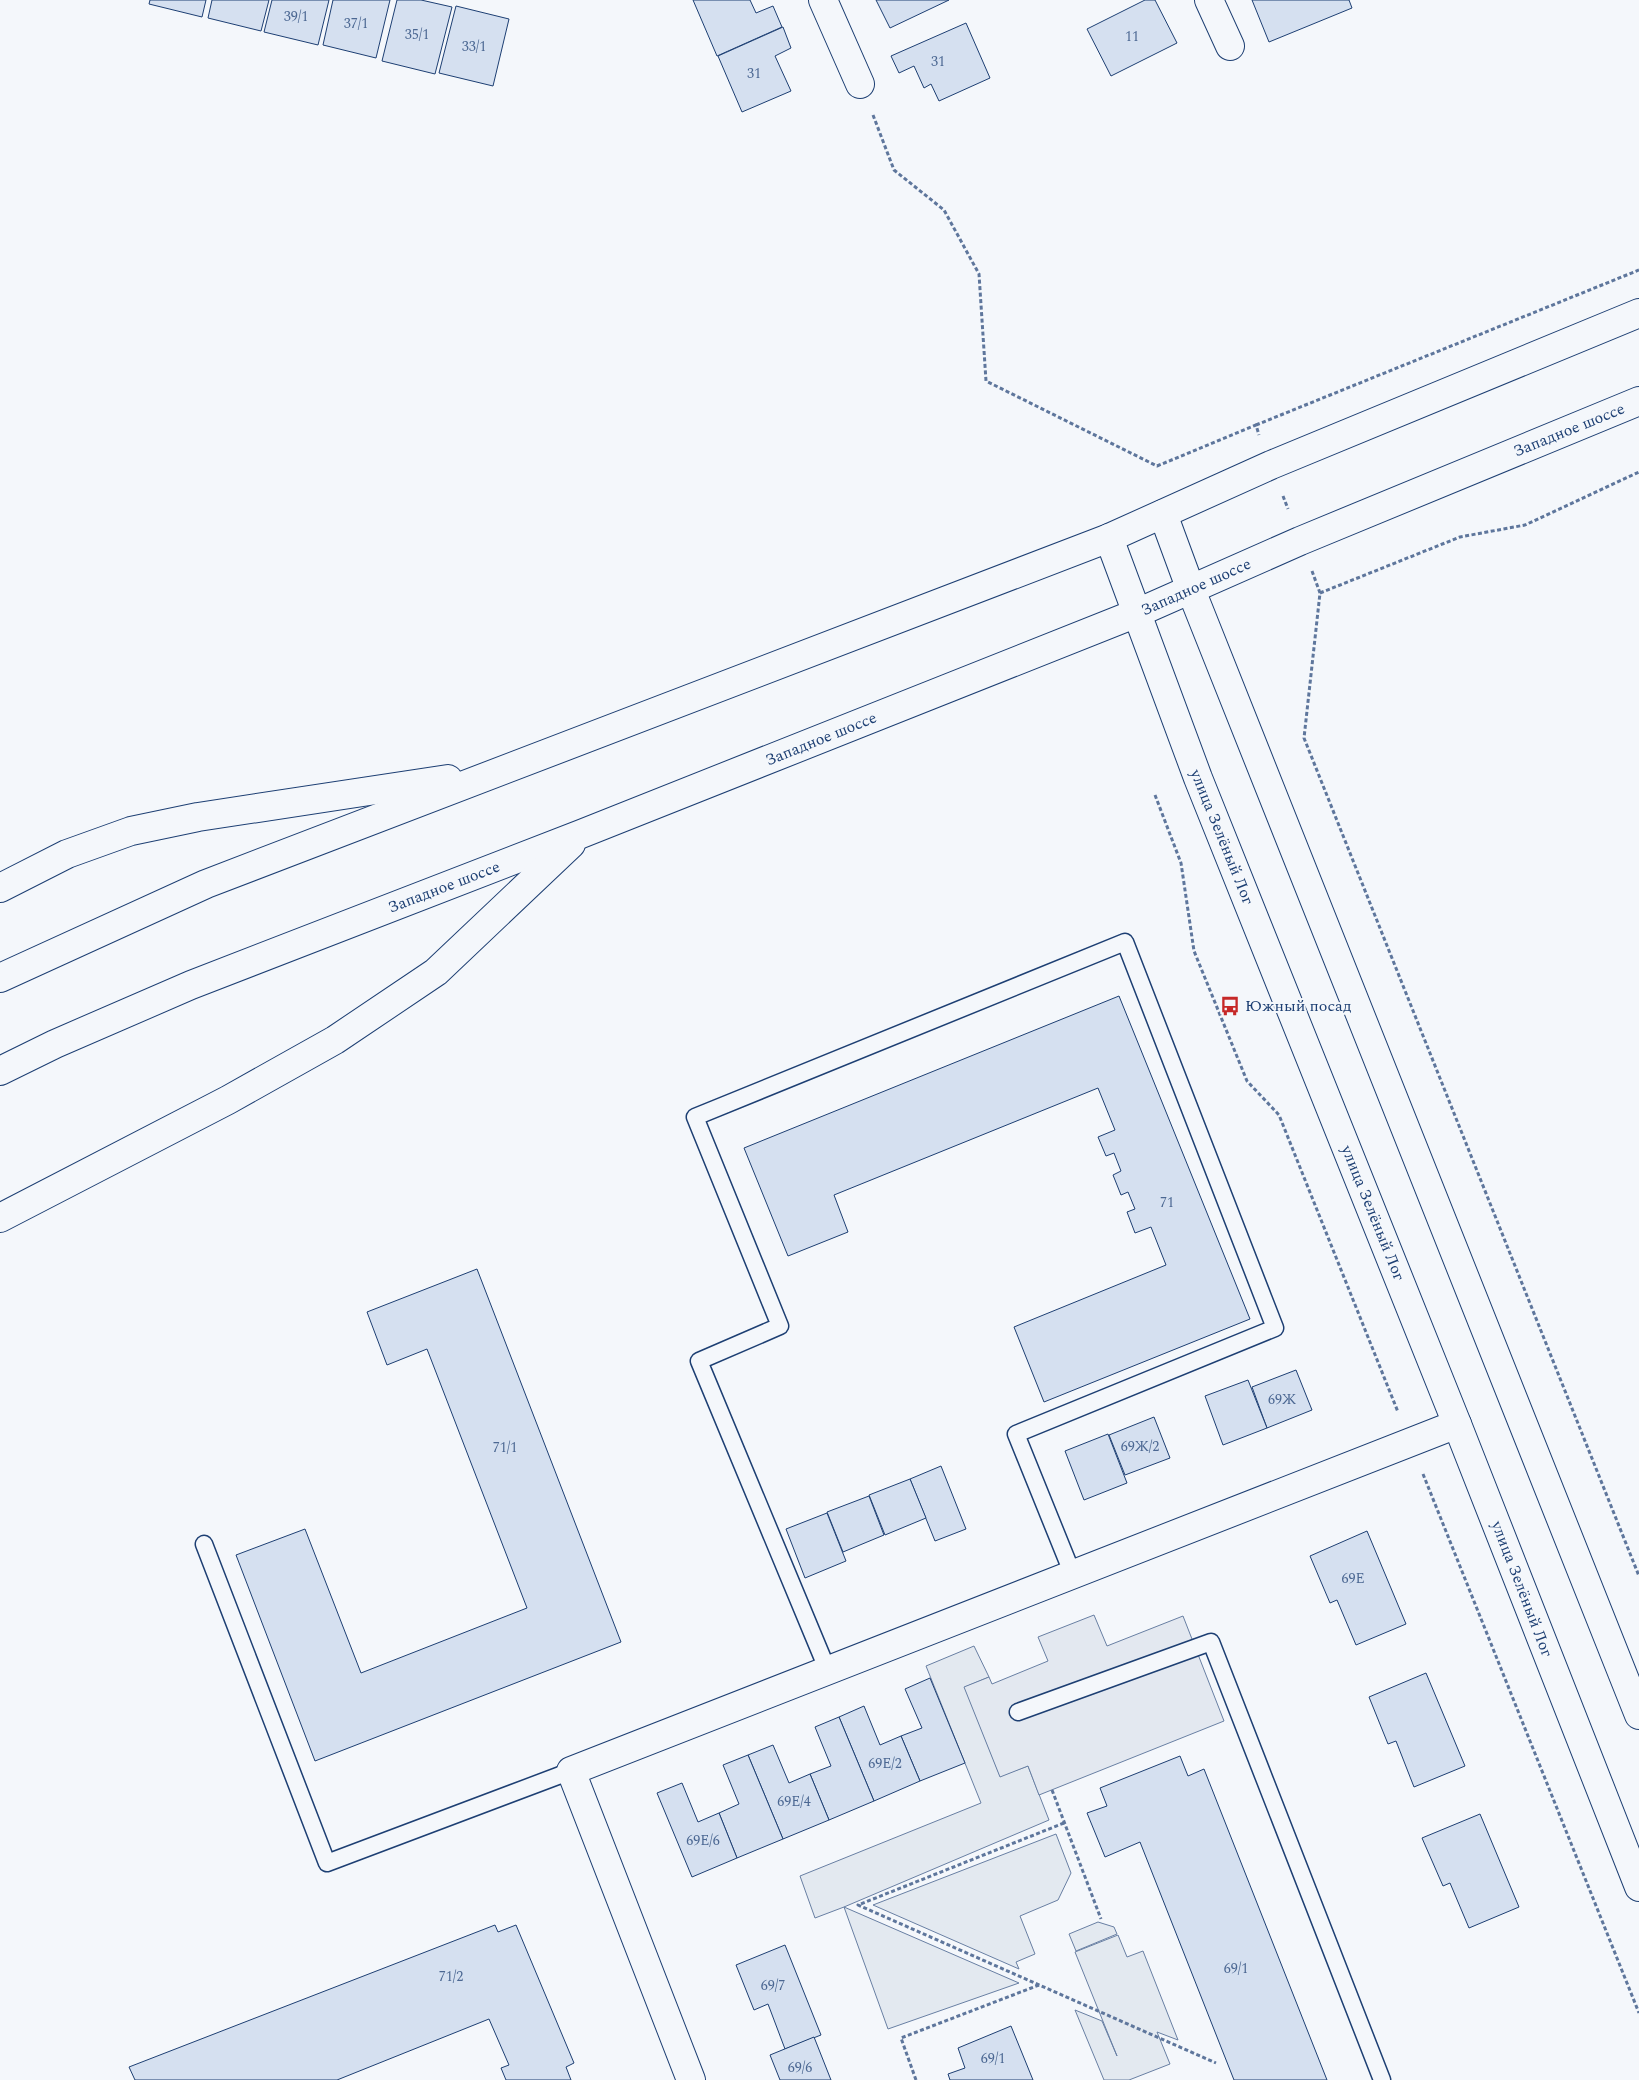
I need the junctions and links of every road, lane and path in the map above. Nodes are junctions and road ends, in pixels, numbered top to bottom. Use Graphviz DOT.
graph roads {
  1 [pos="823,0"];
  2 [pos="1209,0"];
  3 [pos="1230,46"];
  4 [pos="860,84"];
  5 [pos="1639,270"];
  6 [pos="1639,313"];
  7 [pos="1639,401"];
  8 [pos="1256,425"];
  9 [pos="1271,465"];
  10 [pos="1639,472"];
  11 [pos="1163,514"];
  12 [pos="1109,538"];
  13 [pos="1300,541"];
  14 [pos="1191,590"];
  15 [pos="1320,593"];
  16 [pos="1137,613"];
  17 [pos="501,770"];
  18 [pos="1155,795"];
  19 [pos="581,834"];
  20 [pos="0,888"];
  21 [pos="0,978"];
  22 [pos="0,1071"];
  23 [pos="0,1218"];
  24 [pos="1458,1424"];
  25 [pos="1411,1442"];
  26 [pos="204,1544"];
  27 [pos="1073,1575"];
  28 [pos="1639,1576"];
  29 [pos="828,1671"];
  30 [pos="1018,1712"];
  31 [pos="1639,1715"];
  32 [pos="571,1772"];
  33 [pos="1052,1790"];
  34 [pos="1064,1823"];
  35 [pos="1639,1886"];
  36 [pos="1101,1919"];
  37 [pos="1040,1985"];
  38 [pos="1639,2013"];
  39 [pos="1216,2063"];
  40 [pos="691,2080"];
  41 [pos="916,2080"];
  42 [pos="1382,2080"];
  1 -- 4 [label="street"];
  2 -- 3 [label="street"];
  4 -- 8 [label="path"];
  5 -- 8 [label="path"];
  6 -- 9 [label="street"];
  7 -- 13 [label="street, Западное шоссе"];
  8 -- 9 [label="path"];
  9 -- 11 [label="street"];
  9 -- 13 [label="path"];
  10 -- 15 [label="path"];
  11 -- 12 [label="street"];
  11 -- 14 [label="street"];
  12 -- 16 [label="street, улица Зелёный Лог"];
  12 -- 17 [label="street"];
  13 -- 14 [label="street, Западное шоссе"];
  13 -- 15 [label="path"];
  14 -- 16 [label="street, Западное шоссе"];
  14 -- 31 [label="street"];
  15 -- 28 [label="path"];
  16 -- 19 [label="street, Западное шоссе"];
  16 -- 24 [label="street, улица Зелёный Лог"];
  17 -- 20 [label="street"];
  17 -- 21 [label="street"];
  18 -- 25 [label="path"];
  19 -- 22 [label="street, Западное шоссе"];
  19 -- 23 [label="street"];
  24 -- 25 [label="street"];
  24 -- 35 [label="street, улица Зелёный Лог"];
  25 -- 27 [label="street"];
  25 -- 38 [label="path"];
  26 -- 32 [label="lane"];
  27 -- 29 [label="street"];
  27 -- 29 [label="lane"];
  29 -- 32 [label="street"];
  30 -- 42 [label="lane"];
  32 -- 40 [label="street"];
  33 -- 34 [label="path"];
  34 -- 36 [label="path"];
  34 -- 37 [label="path"];
  37 -- 39 [label="path"];
  37 -- 41 [label="path"];
}
